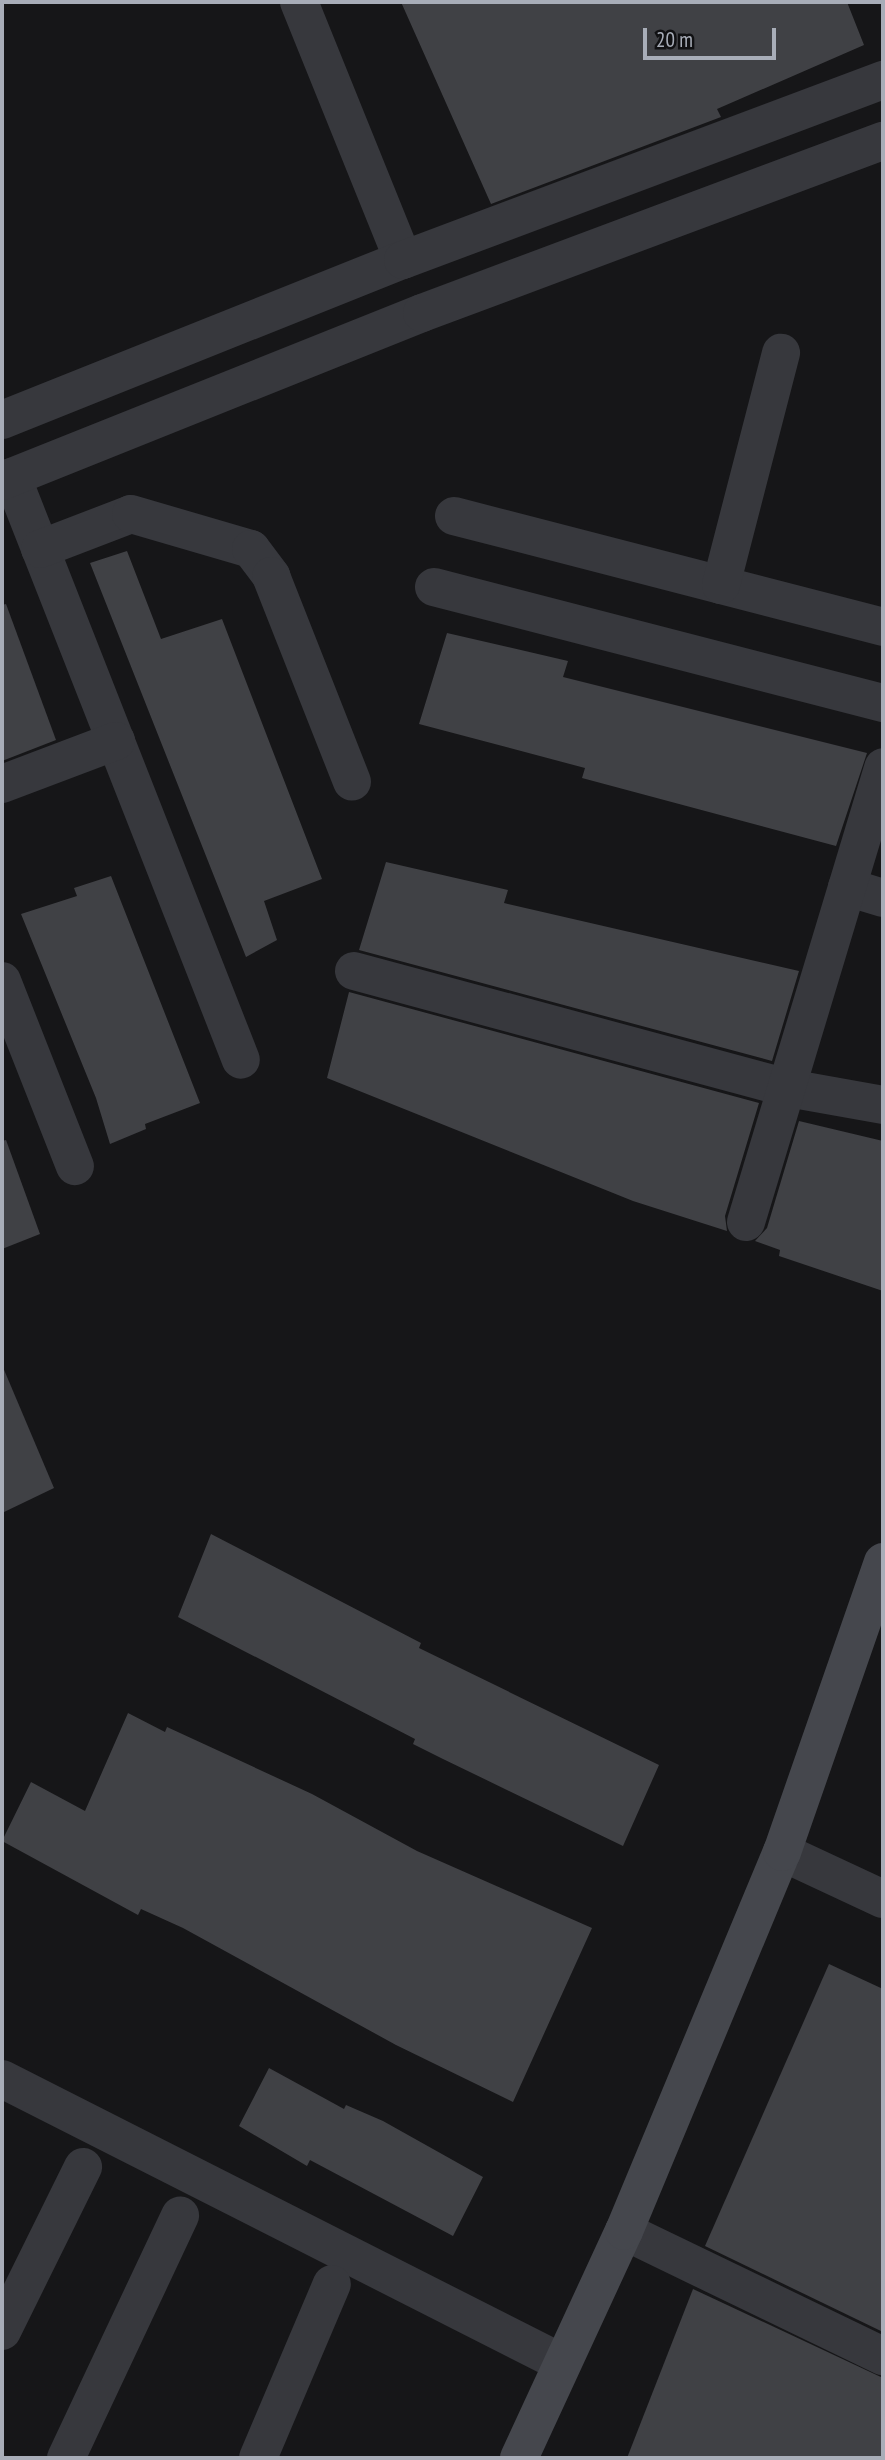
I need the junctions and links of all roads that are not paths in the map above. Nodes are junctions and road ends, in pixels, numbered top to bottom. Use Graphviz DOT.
graph roads {
  1 [pos="299,2"];
  2 [pos="883,80"];
  3 [pos="883,141"];
  4 [pos="402,260"];
  5 [pos="781,353"];
  6 [pos="2,420"];
  7 [pos="7,479"];
  8 [pos="454,516"];
  9 [pos="40,549"];
  10 [pos="721,584"];
  11 [pos="435,587"];
  12 [pos="883,626"];
  13 [pos="883,702"];
  14 [pos="116,741"];
  15 [pos="883,767"];
  16 [pos="352,782"];
  17 [pos="2,784"];
  18 [pos="847,887"];
  19 [pos="883,898"];
  20 [pos="354,971"];
  21 [pos="2,981"];
  22 [pos="241,1060"];
  23 [pos="788,1088"];
  24 [pos="883,1105"];
  25 [pos="75,1166"];
  26 [pos="746,1222"];
  27 [pos="883,1562"];
  28 [pos="782,1852"];
  29 [pos="883,1899"];
  30 [pos="2,2079"];
  31 [pos="83,2168"];
  32 [pos="180,2216"];
  33 [pos="624,2231"];
  34 [pos="332,2284"];
  35 [pos="2,2331"];
  36 [pos="883,2356"];
  37 [pos="562,2363"];
  38 [pos="66,2458"];
  39 [pos="258,2458"];
  40 [pos="519,2458"];
  1 -- 4 [label="street"];
  2 -- 4 [label="street"];
  3 -- 7 [label="street"];
  4 -- 6 [label="street"];
  5 -- 10 [label="street"];
  7 -- 9 [label="street"];
  8 -- 10 [label="street"];
  9 -- 14 [label="street"];
  9 -- 16 [label="street"];
  10 -- 12 [label="street"];
  11 -- 13 [label="street"];
  14 -- 17 [label="street"];
  14 -- 22 [label="street"];
  15 -- 18 [label="street"];
  18 -- 19 [label="street"];
  18 -- 23 [label="street"];
  20 -- 23 [label="street"];
  21 -- 25 [label="street"];
  23 -- 24 [label="street"];
  23 -- 26 [label="street"];
  27 -- 28 [label="street"];
  28 -- 29 [label="street"];
  28 -- 33 [label="street"];
  30 -- 37 [label="street"];
  31 -- 35 [label="street"];
  32 -- 38 [label="street"];
  33 -- 36 [label="street"];
  33 -- 37 [label="street"];
  34 -- 39 [label="street"];
  37 -- 40 [label="street"];
}
